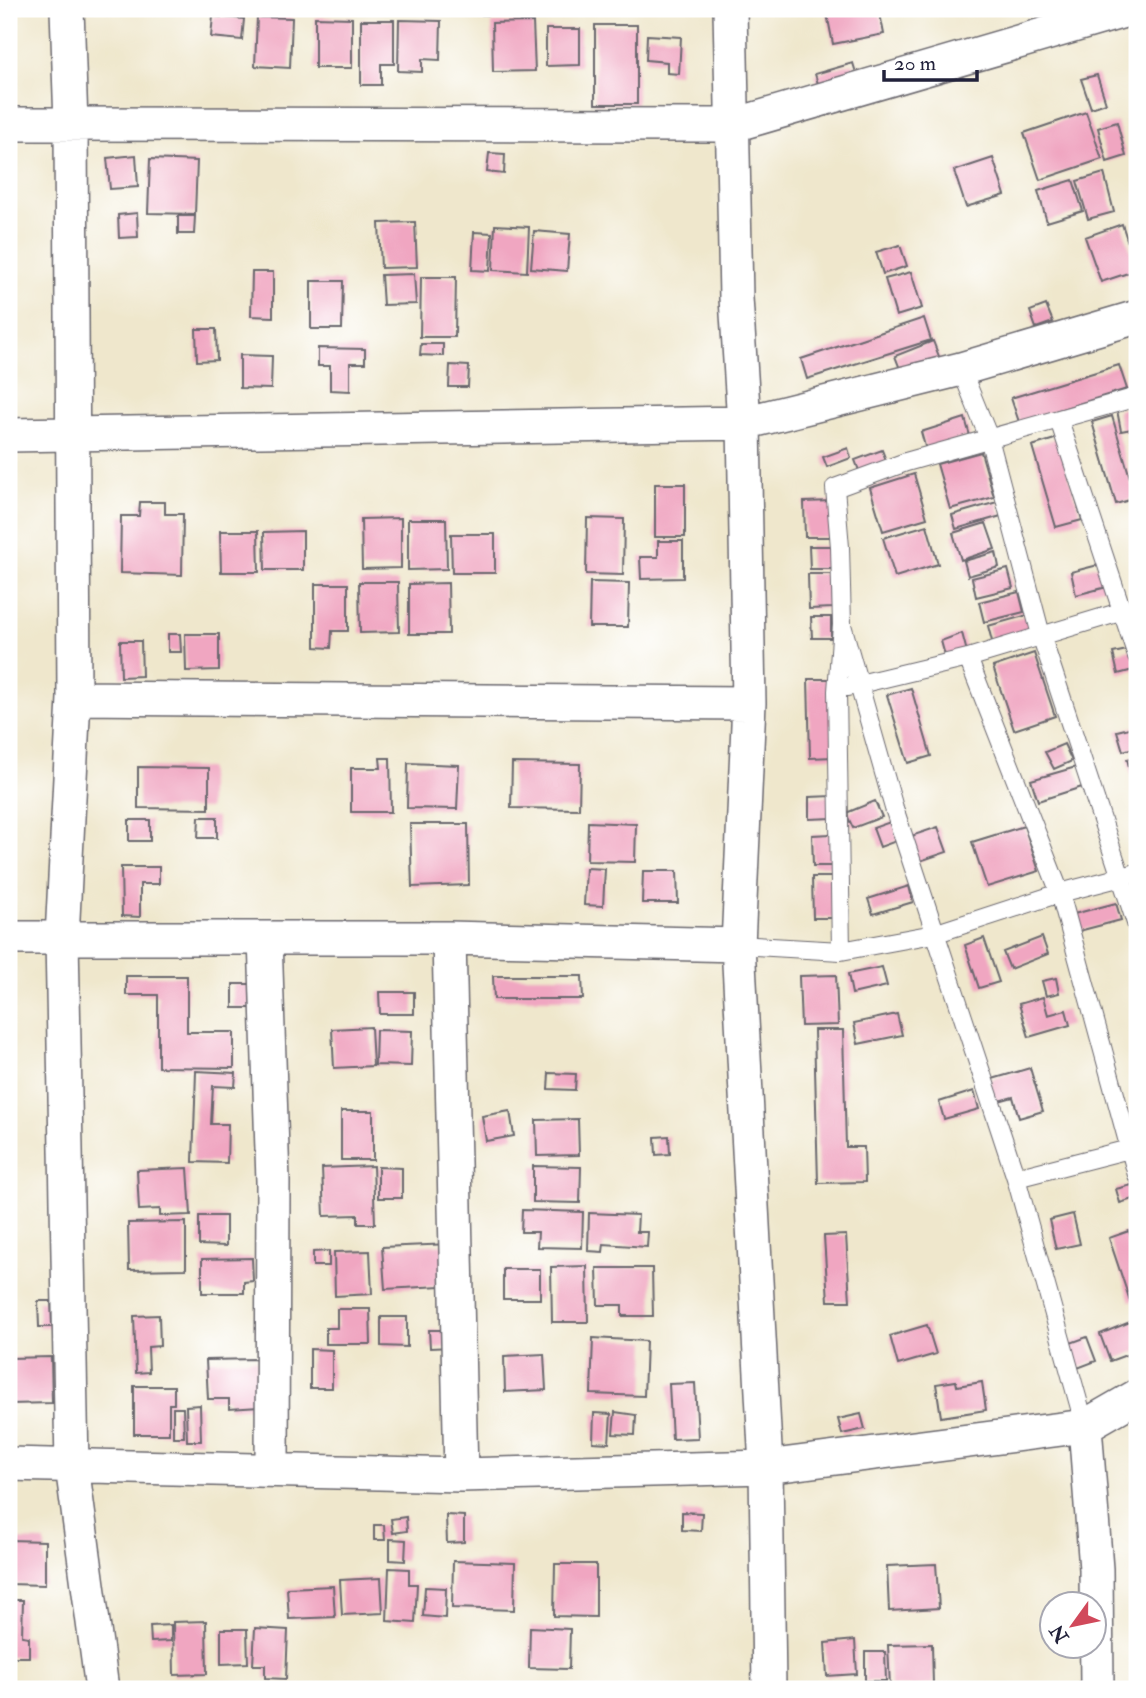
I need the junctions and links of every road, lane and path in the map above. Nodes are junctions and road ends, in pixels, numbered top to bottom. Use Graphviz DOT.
graph roads {
  1 [pos="67,9"];
  2 [pos="730,9"];
  3 [pos="1131,9"];
  4 [pos="9,124"];
  5 [pos="71,124"];
  6 [pos="734,125"];
  7 [pos="1137,317"];
  8 [pos="961,369"];
  9 [pos="1137,397"];
  10 [pos="1059,420"];
  11 [pos="744,423"];
  12 [pos="9,435"];
  13 [pos="72,435"];
  14 [pos="989,438"];
  15 [pos="1130,609"];
  16 [pos="842,625"];
  17 [pos="1041,635"];
  18 [pos="1137,656"];
  19 [pos="968,658"];
  20 [pos="858,684"];
  21 [pos="837,691"];
  22 [pos="74,698"];
  23 [pos="750,703"];
  24 [pos="1129,876"];
  25 [pos="1060,893"];
  26 [pos="1137,926"];
  27 [pos="934,934"];
  28 [pos="9,938"];
  29 [pos="62,938"];
  30 [pos="265,938"];
  31 [pos="449,938"];
  32 [pos="738,945"];
  33 [pos="841,951"];
  34 [pos="1133,1148"];
  35 [pos="1137,1175"];
  36 [pos="1016,1178"];
  37 [pos="1137,1395"];
  38 [pos="1085,1426"];
  39 [pos="9,1464"];
  40 [pos="72,1466"];
  41 [pos="766,1467"];
  42 [pos="272,1470"];
  43 [pos="461,1475"];
  44 [pos="102,1689"];
  45 [pos="769,1689"];
  46 [pos="1097,1689"];
  1 -- 5 [label="street"];
  2 -- 6 [label="street"];
  3 -- 6 [label="street"];
  4 -- 5 [label="street"];
  5 -- 6 [label="street"];
  5 -- 13 [label="street"];
  6 -- 11 [label="street"];
  7 -- 8 [label="street"];
  8 -- 11 [label="street"];
  8 -- 14 [label="lane"];
  9 -- 10 [label="lane"];
  10 -- 14 [label="lane"];
  10 -- 15 [label="lane"];
  11 -- 13 [label="street"];
  11 -- 23 [label="street"];
  12 -- 13 [label="street"];
  13 -- 22 [label="street"];
  14 -- 16 [label="lane"];
  14 -- 17 [label="lane"];
  15 -- 17 [label="lane"];
  15 -- 18 [label="lane"];
  16 -- 20 [label="lane"];
  16 -- 21 [label="lane"];
  17 -- 19 [label="lane"];
  17 -- 24 [label="lane"];
  19 -- 20 [label="lane"];
  19 -- 25 [label="lane"];
  20 -- 21 [label="lane"];
  20 -- 27 [label="lane"];
  21 -- 33 [label="lane"];
  22 -- 23 [label="street"];
  22 -- 29 [label="street"];
  23 -- 32 [label="street"];
  24 -- 25 [label="lane"];
  24 -- 26 [label="lane"];
  25 -- 27 [label="lane"];
  25 -- 34 [label="lane"];
  27 -- 33 [label="lane"];
  27 -- 36 [label="lane"];
  28 -- 29 [label="street"];
  29 -- 30 [label="street"];
  29 -- 40 [label="street"];
  30 -- 31 [label="street"];
  30 -- 42 [label="street"];
  31 -- 32 [label="street"];
  31 -- 43 [label="street"];
  32 -- 33 [label="lane"];
  32 -- 41 [label="street"];
  34 -- 35 [label="lane"];
  34 -- 36 [label="lane"];
  36 -- 38 [label="lane"];
  37 -- 38 [label="street"];
  38 -- 41 [label="street"];
  38 -- 46 [label="street"];
  39 -- 40 [label="street"];
  40 -- 42 [label="street"];
  40 -- 44 [label="street"];
  41 -- 43 [label="street"];
  41 -- 45 [label="street"];
  42 -- 43 [label="street"];
}
